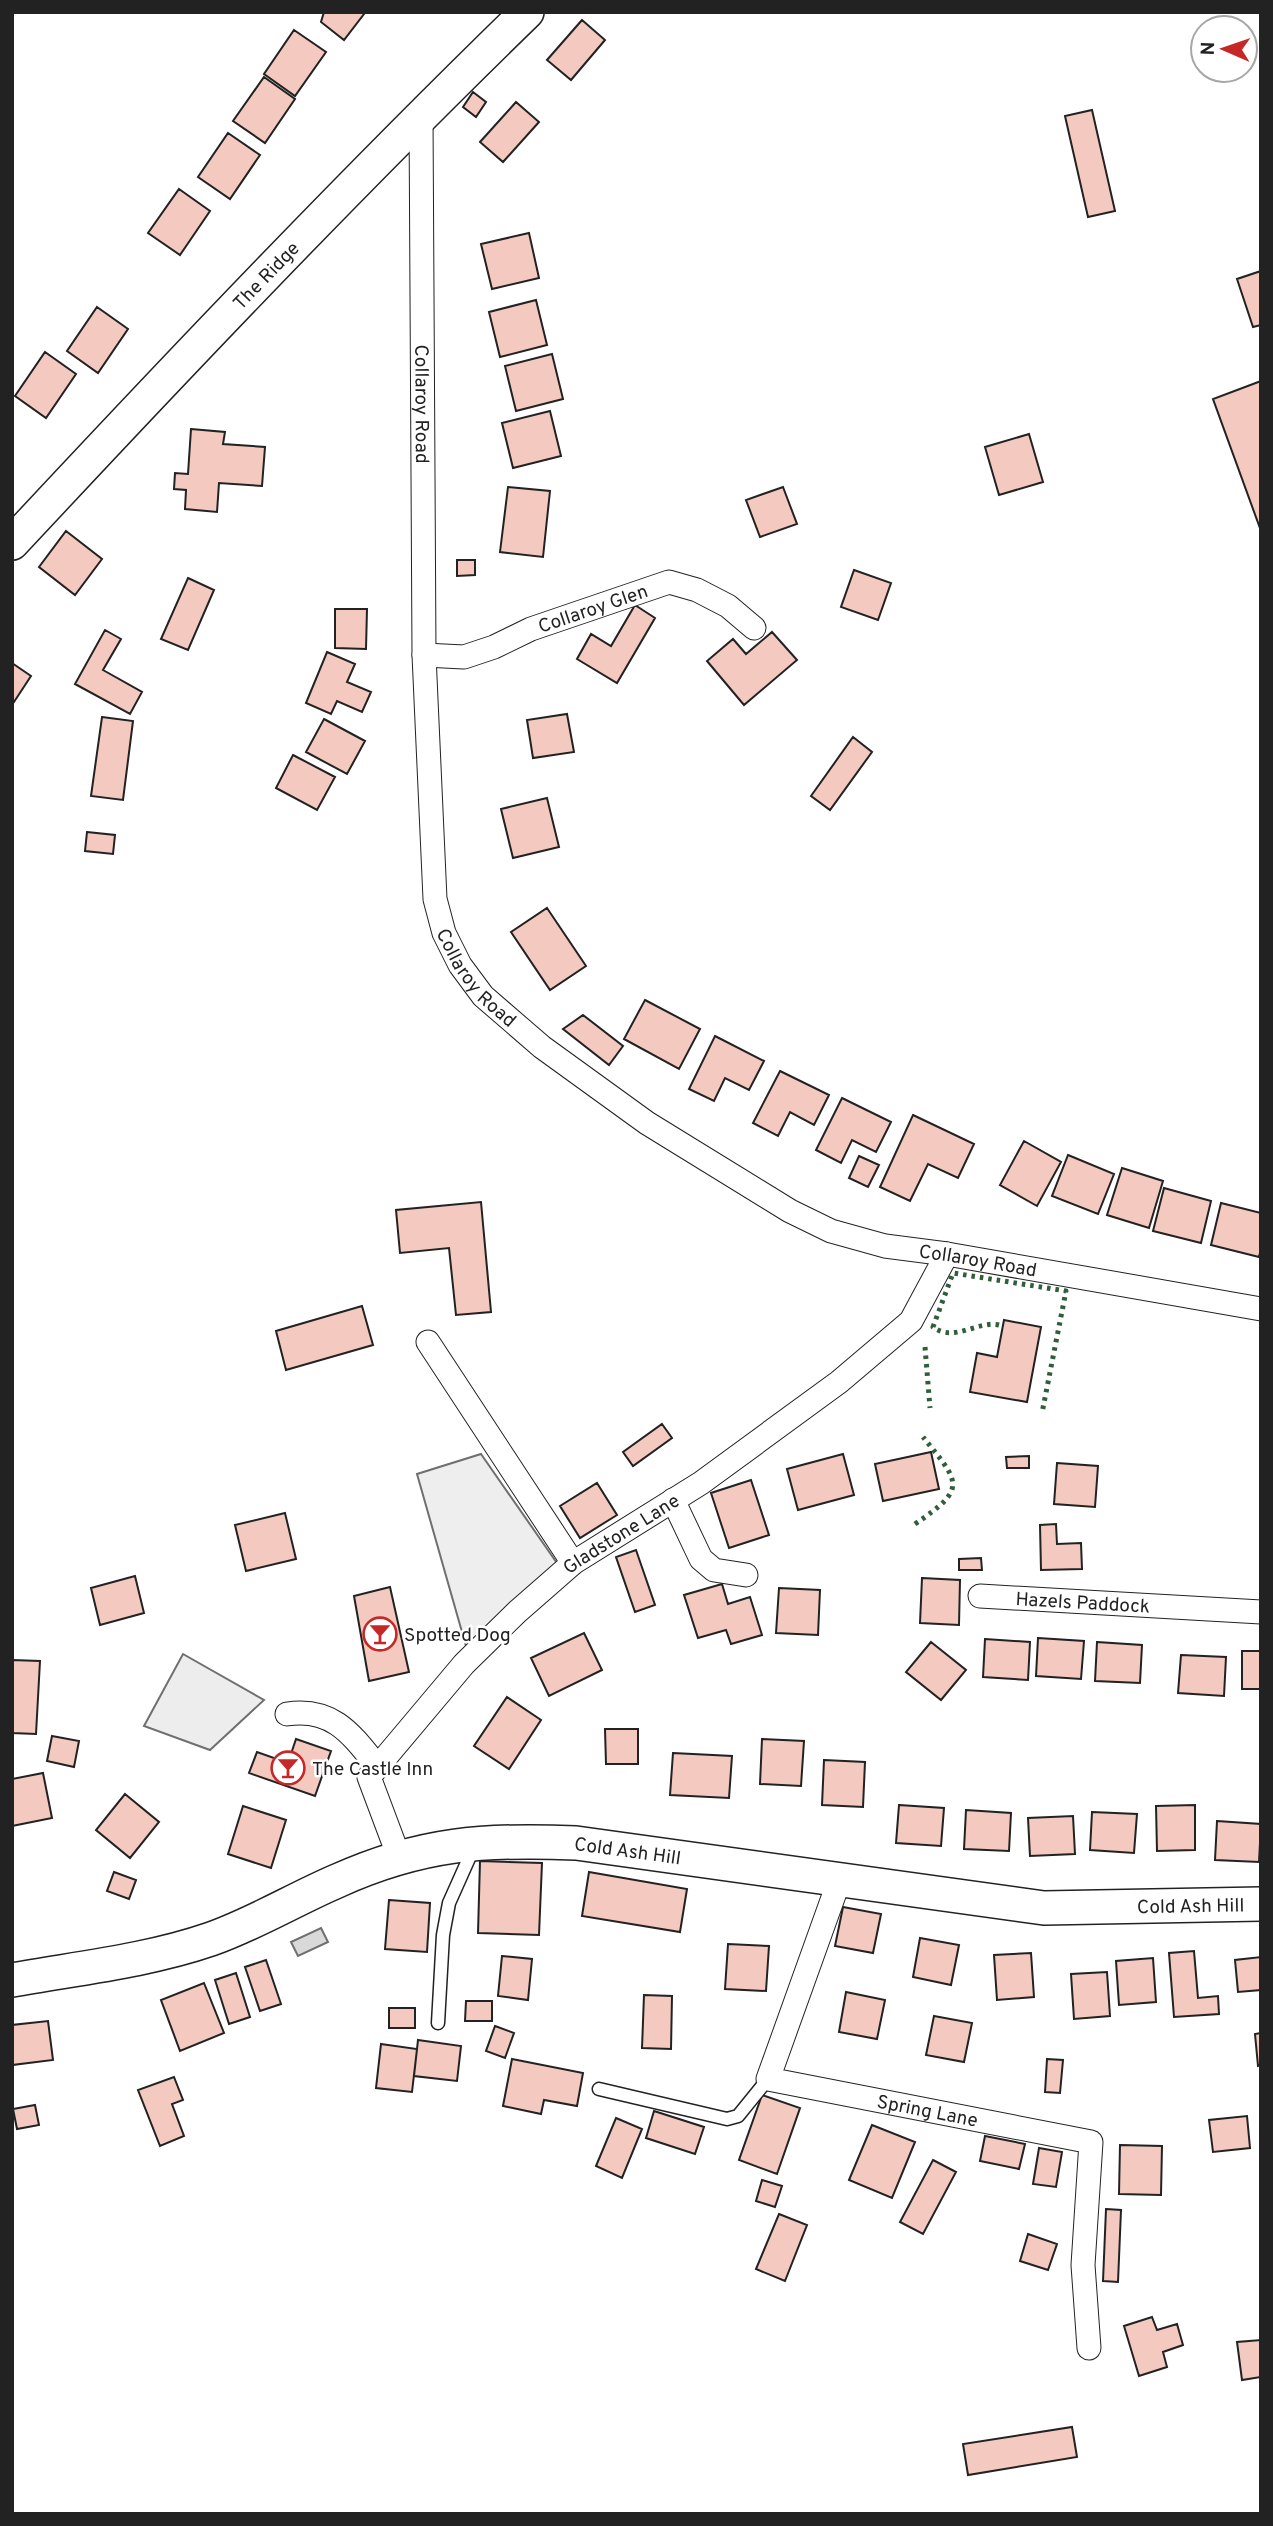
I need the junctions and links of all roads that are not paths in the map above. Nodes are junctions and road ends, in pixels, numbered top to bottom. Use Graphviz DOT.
graph roads {
  1 [pos="527,12"];
  2 [pos="421,115"];
  3 [pos="12,543"];
  4 [pos="754,628"];
  5 [pos="424,655"];
  6 [pos="947,1254"];
  7 [pos="1261,1309"];
  8 [pos="428,1342"];
  9 [pos="673,1500"];
  10 [pos="573,1563"];
  11 [pos="746,1575"];
  12 [pos="980,1596"];
  13 [pos="1261,1612"];
  14 [pos="287,1714"];
  15 [pos="377,1766"];
  16 [pos="475,1844"];
  17 [pos="399,1857"];
  18 [pos="839,1881"];
  19 [pos="1261,1904"];
  20 [pos="12,1980"];
  21 [pos="438,2022"];
  22 [pos="768,2079"];
  23 [pos="599,2089"];
  24 [pos="1090,2348"];
  1 -- 2 [label="street, The Ridge"];
  2 -- 3 [label="street, The Ridge"];
  2 -- 5 [label="street, Collaroy Road"];
  4 -- 5 [label="street, Collaroy Glen"];
  5 -- 6 [label="street, Collaroy Road"];
  6 -- 7 [label="street, Collaroy Road"];
  6 -- 9 [label="street, Gladstone Lane"];
  8 -- 10 [label="street"];
  9 -- 10 [label="street, Gladstone Lane"];
  9 -- 11 [label="street"];
  10 -- 15 [label="street, Gladstone Lane"];
  12 -- 13 [label="street, Hazels Paddock"];
  14 -- 15 [label="street"];
  15 -- 17 [label="street"];
  16 -- 17 [label="street, Cold Ash Hill"];
  16 -- 18 [label="street, Cold Ash Hill"];
  16 -- 21 [label="lane"];
  17 -- 20 [label="street, Cold Ash Hill"];
  18 -- 19 [label="street, Cold Ash Hill"];
  18 -- 22 [label="street"];
  22 -- 23 [label="lane"];
  22 -- 24 [label="street, Spring Lane"];
}
